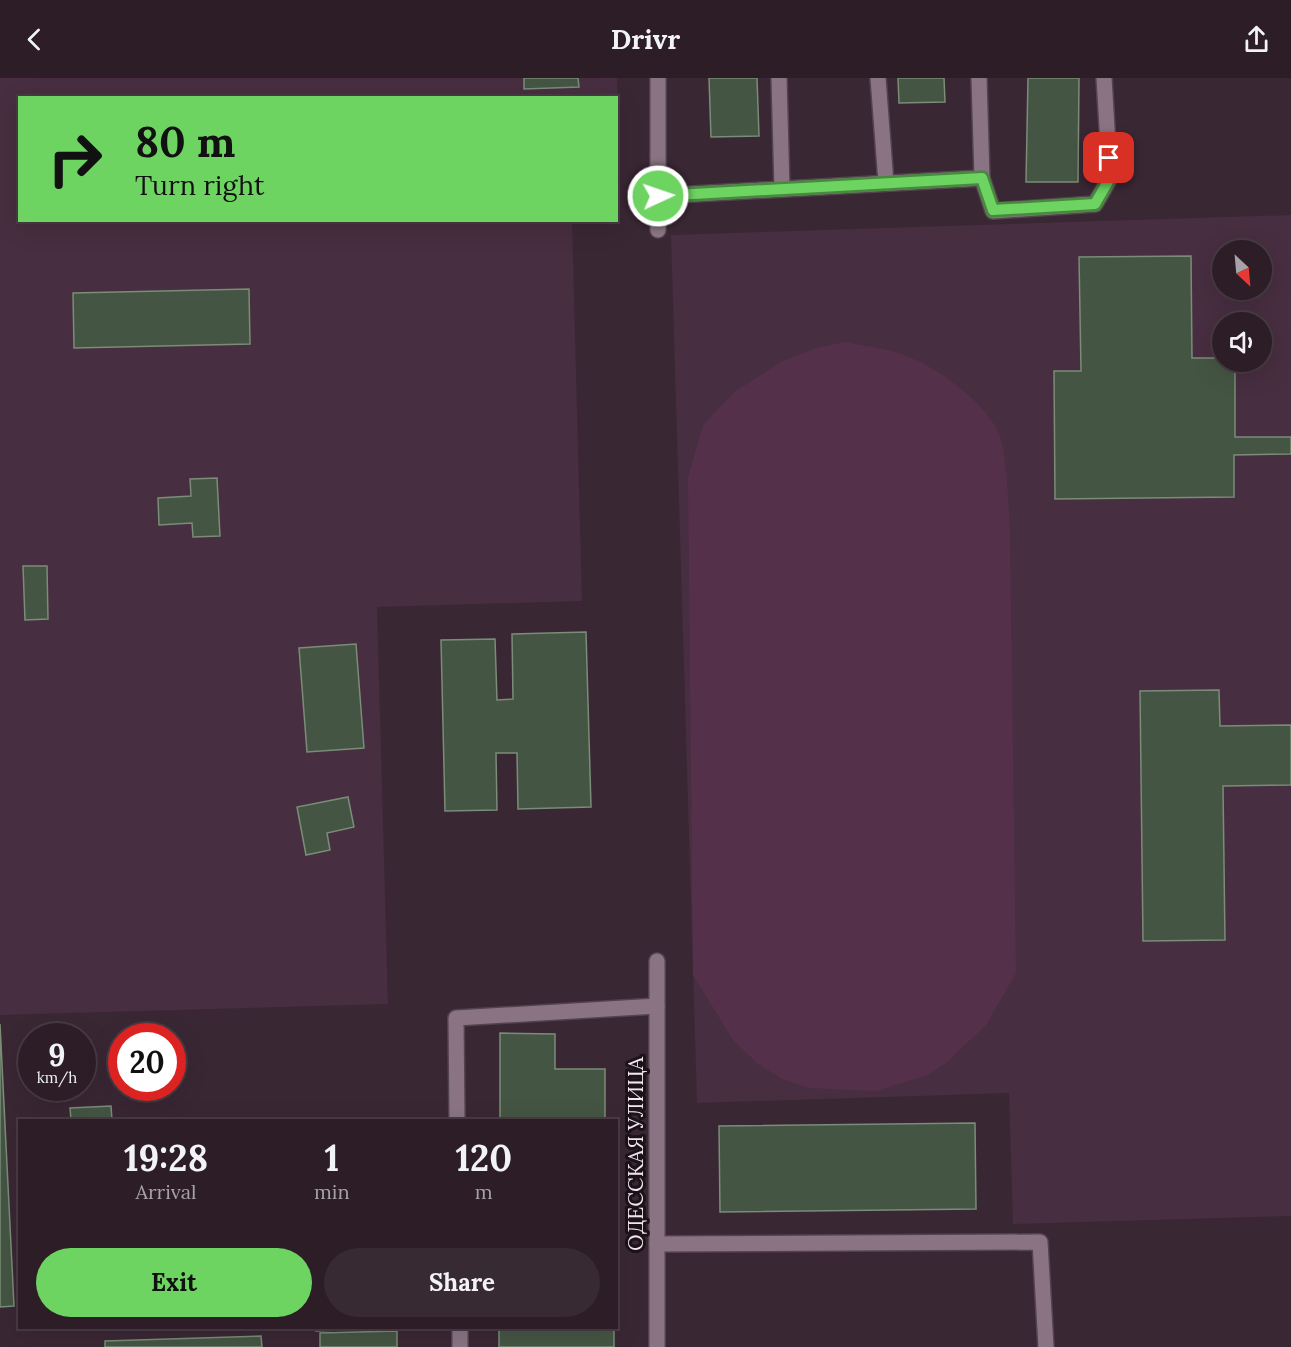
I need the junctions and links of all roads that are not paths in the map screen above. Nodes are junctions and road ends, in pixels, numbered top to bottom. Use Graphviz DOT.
graph roads {
  1 [pos="658,78"];
  2 [pos="779,78"];
  3 [pos="878,78"];
  4 [pos="979,78"];
  5 [pos="1104,78"];
  6 [pos="982,178"];
  7 [pos="886,183"];
  8 [pos="782,189"];
  9 [pos="658,196"];
  10 [pos="658,230"];
  11 [pos="657,961"];
  12 [pos="657,1006"];
  13 [pos="457,1119"];
  14 [pos="657,1244"];
  15 [pos="460,1329"];
  16 [pos="460,1347"];
  17 [pos="657,1347"];
  18 [pos="1046,1347"];
  1 -- 9 [label="street"];
  2 -- 8 [label="street"];
  3 -- 7 [label="street"];
  4 -- 6 [label="street"];
  5 -- 6 [label="street"];
  6 -- 7 [label="street"];
  7 -- 8 [label="street"];
  8 -- 9 [label="street"];
  9 -- 10 [label="street"];
  11 -- 12 [label="street, ОДЕССКАЯ УЛИЦА"];
  12 -- 13 [label="street"];
  12 -- 14 [label="street, ОДЕССКАЯ УЛИЦА"];
  14 -- 17 [label="street, ОДЕССКАЯ УЛИЦА"];
  14 -- 18 [label="street"];
  15 -- 16 [label="street"];
}
